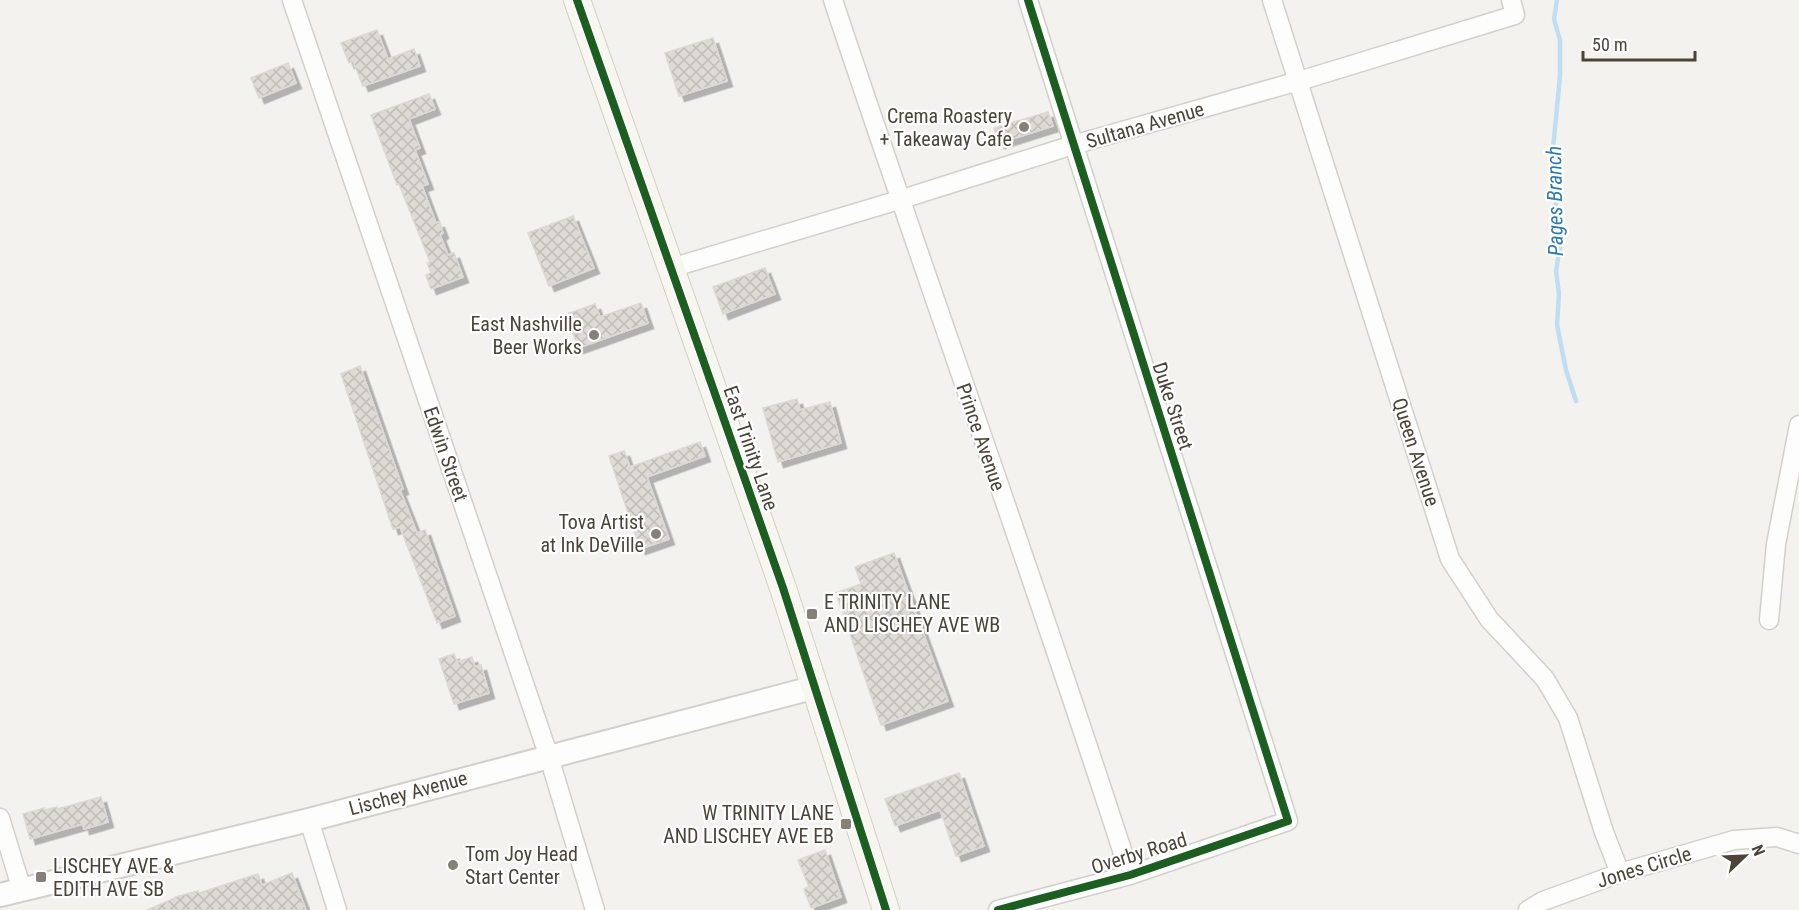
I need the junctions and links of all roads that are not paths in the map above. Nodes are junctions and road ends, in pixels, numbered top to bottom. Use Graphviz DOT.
graph roads {
  1 [pos="292,0"];
  2 [pos="577,0"];
  3 [pos="833,0"];
  4 [pos="1028,0"];
  5 [pos="1272,0"];
  6 [pos="1513,7"];
  7 [pos="1297,81"];
  8 [pos="1073,145"];
  9 [pos="899,200"];
  10 [pos="671,268"];
  11 [pos="1799,424"];
  12 [pos="1769,620"];
  13 [pos="816,687"];
  14 [pos="549,757"];
  15 [pos="0,818"];
  16 [pos="309,820"];
  17 [pos="1288,821"];
  18 [pos="1799,844"];
  19 [pos="1620,873"];
  20 [pos="1130,875"];
  21 [pos="22,890"];
  22 [pos="0,895"];
  23 [pos="337,910"];
  24 [pos="595,910"];
  25 [pos="886,910"];
  26 [pos="998,910"];
  27 [pos="1528,910"];
  1 -- 14 [label="street, Edwin Street"];
  2 -- 10 [label="main road, East Trinity Lane"];
  3 -- 9 [label="street, Prince Avenue"];
  4 -- 8 [label="street, Duke Street"];
  5 -- 7 [label="street, Queen Avenue"];
  6 -- 7 [label="street, Sultana Avenue"];
  7 -- 8 [label="street, Sultana Avenue"];
  7 -- 19 [label="street, Queen Avenue"];
  8 -- 9 [label="street, Sultana Avenue"];
  8 -- 17 [label="street, Duke Street"];
  9 -- 10 [label="street, Sultana Avenue"];
  9 -- 20 [label="street, Prince Avenue"];
  10 -- 13 [label="main road, East Trinity Lane"];
  11 -- 12 [label="street"];
  13 -- 14 [label="street, Lischey Avenue"];
  13 -- 25 [label="main road, East Trinity Lane"];
  14 -- 16 [label="street, Lischey Avenue"];
  14 -- 24 [label="street, Edwin Street"];
  15 -- 21 [label="street"];
  16 -- 21 [label="street, Lischey Avenue"];
  16 -- 23 [label="street"];
  17 -- 20 [label="street, Overby Road"];
  18 -- 19 [label="street, Jones Circle"];
  19 -- 27 [label="street, Jones Circle"];
  20 -- 26 [label="street, Overby Road"];
  21 -- 22 [label="street, Lischey Avenue"];
}
